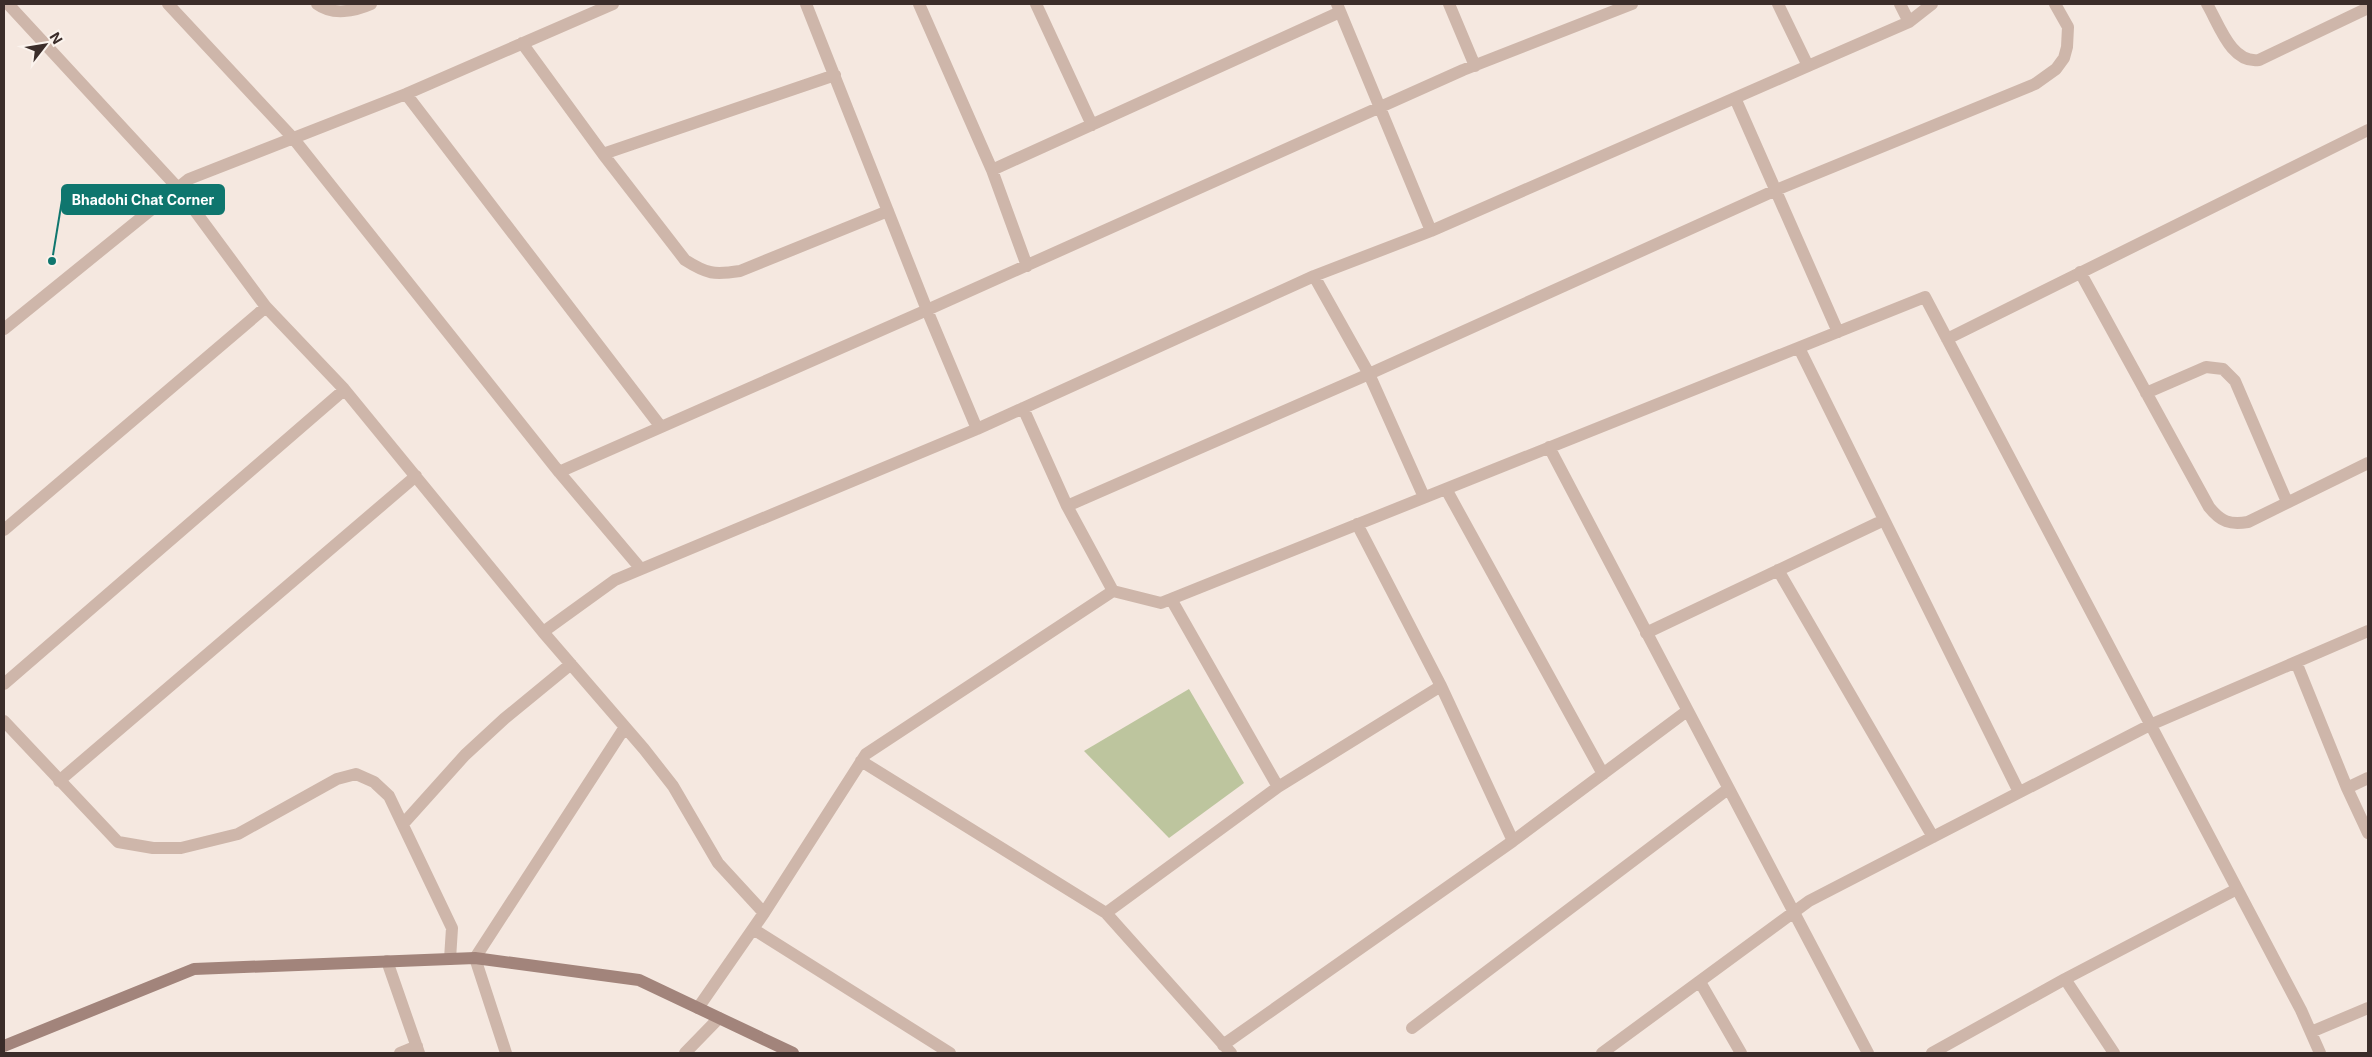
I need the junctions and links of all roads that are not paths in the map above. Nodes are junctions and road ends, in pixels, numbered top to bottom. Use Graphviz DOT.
graph roads {
  1 [pos="8,4"];
  2 [pos="168,4"];
  3 [pos="318,4"];
  4 [pos="371,4"];
  5 [pos="614,4"];
  6 [pos="806,4"];
  7 [pos="919,4"];
  8 [pos="1036,4"];
  9 [pos="1449,4"];
  10 [pos="1632,4"];
  11 [pos="1778,4"];
  12 [pos="1900,4"];
  13 [pos="1932,4"];
  14 [pos="2055,4"];
  15 [pos="2207,4"];
  16 [pos="2363,7"];
  17 [pos="1338,8"];
  18 [pos="1909,22"];
  19 [pos="522,43"];
  20 [pos="1475,66"];
  21 [pos="1808,66"];
  22 [pos="835,75"];
  23 [pos="406,94"];
  24 [pos="1735,98"];
  25 [pos="1379,108"];
  26 [pos="1092,125"];
  27 [pos="2368,130"];
  28 [pos="292,138"];
  29 [pos="603,154"];
  30 [pos="992,170"];
  31 [pos="178,188"];
  32 [pos="1776,190"];
  33 [pos="888,211"];
  34 [pos="1431,231"];
  35 [pos="1027,266"];
  36 [pos="2080,272"];
  37 [pos="1314,276"];
  38 [pos="266,307"];
  39 [pos="927,310"];
  40 [pos="4,330"];
  41 [pos="1838,332"];
  42 [pos="1947,339"];
  43 [pos="1799,348"];
  44 [pos="1369,374"];
  45 [pos="344,390"];
  46 [pos="2146,393"];
  47 [pos="1022,408"];
  48 [pos="661,427"];
  49 [pos="977,429"];
  50 [pos="1549,448"];
  51 [pos="2368,463"];
  52 [pos="558,472"];
  53 [pos="416,476"];
  54 [pos="1446,489"];
  55 [pos="1424,498"];
  56 [pos="2287,502"];
  57 [pos="1067,506"];
  58 [pos="1884,520"];
  59 [pos="1357,524"];
  60 [pos="4,530"];
  61 [pos="641,569"];
  62 [pos="1778,570"];
  63 [pos="1113,591"];
  64 [pos="1171,598"];
  65 [pos="2368,631"];
  66 [pos="543,632"];
  67 [pos="1646,633"];
  68 [pos="2296,662"];
  69 [pos="571,664"];
  70 [pos="4,684"];
  71 [pos="1441,686"];
  72 [pos="1687,711"];
  73 [pos="4,721"];
  74 [pos="2150,725"];
  75 [pos="625,727"];
  76 [pos="861,761"];
  77 [pos="1603,774"];
  78 [pos="2368,778"];
  79 [pos="60,781"];
  80 [pos="1278,787"];
  81 [pos="2347,788"];
  82 [pos="1728,789"];
  83 [pos="2019,792"];
  84 [pos="403,824"];
  85 [pos="2368,833"];
  86 [pos="1933,837"];
  87 [pos="1512,842"];
  88 [pos="2237,889"];
  89 [pos="1106,913"];
  90 [pos="764,914"];
  91 [pos="1792,914"];
  92 [pos="753,929"];
  93 [pos="475,958"];
  94 [pos="450,959"];
  95 [pos="387,961"];
  96 [pos="2064,979"];
  97 [pos="1700,982"];
  98 [pos="698,1008"];
  99 [pos="2368,1008"];
  100 [pos="719,1018"];
  101 [pos="1412,1028"];
  102 [pos="2310,1032"];
  103 [pos="4,1046"];
  104 [pos="1227,1049"];
  105 [pos="418,1050"];
  106 [pos="1610,1051"];
  107 [pos="400,1053"];
  108 [pos="506,1053"];
  109 [pos="685,1053"];
  110 [pos="793,1053"];
  111 [pos="950,1053"];
  112 [pos="1741,1053"];
  113 [pos="1868,1053"];
  114 [pos="1932,1053"];
  115 [pos="2114,1053"];
  116 [pos="2320,1053"];
  1 -- 31 [label="street"];
  2 -- 28 [label="street"];
  3 -- 4 [label="street"];
  5 -- 19 [label="street"];
  6 -- 22 [label="street"];
  7 -- 30 [label="street"];
  8 -- 26 [label="street"];
  9 -- 20 [label="street"];
  10 -- 20 [label="street"];
  11 -- 21 [label="street"];
  12 -- 18 [label="street"];
  13 -- 18 [label="street"];
  14 -- 32 [label="street"];
  15 -- 16 [label="street"];
  17 -- 25 [label="street"];
  17 -- 26 [label="street"];
  18 -- 21 [label="street"];
  19 -- 23 [label="street"];
  19 -- 29 [label="street"];
  20 -- 25 [label="street"];
  21 -- 24 [label="street"];
  22 -- 29 [label="street"];
  22 -- 33 [label="street"];
  23 -- 28 [label="street"];
  23 -- 48 [label="street"];
  24 -- 32 [label="street"];
  24 -- 34 [label="street"];
  25 -- 34 [label="street"];
  25 -- 35 [label="street"];
  26 -- 30 [label="street"];
  27 -- 36 [label="street"];
  28 -- 31 [label="street"];
  28 -- 52 [label="street"];
  29 -- 33 [label="street"];
  30 -- 35 [label="street"];
  31 -- 38 [label="street"];
  31 -- 40 [label="street"];
  32 -- 41 [label="street"];
  32 -- 44 [label="street"];
  33 -- 39 [label="street"];
  34 -- 37 [label="street"];
  35 -- 39 [label="street"];
  36 -- 42 [label="street"];
  36 -- 46 [label="street"];
  37 -- 44 [label="street"];
  37 -- 47 [label="street"];
  38 -- 45 [label="street"];
  38 -- 60 [label="street"];
  39 -- 48 [label="street"];
  39 -- 49 [label="street"];
  41 -- 42 [label="street"];
  41 -- 43 [label="street"];
  42 -- 74 [label="street"];
  43 -- 50 [label="street"];
  43 -- 58 [label="street"];
  44 -- 55 [label="street"];
  44 -- 57 [label="street"];
  45 -- 53 [label="street"];
  45 -- 70 [label="street"];
  46 -- 56 [label="street"];
  46 -- 56 [label="street"];
  47 -- 49 [label="street"];
  47 -- 57 [label="street"];
  48 -- 52 [label="street"];
  49 -- 61 [label="street"];
  50 -- 54 [label="street"];
  50 -- 67 [label="street"];
  51 -- 56 [label="street"];
  52 -- 61 [label="street"];
  53 -- 66 [label="street"];
  53 -- 79 [label="street"];
  54 -- 55 [label="street"];
  54 -- 77 [label="street"];
  55 -- 59 [label="street"];
  57 -- 63 [label="street"];
  58 -- 62 [label="street"];
  58 -- 83 [label="street"];
  59 -- 64 [label="street"];
  59 -- 71 [label="street"];
  61 -- 66 [label="street"];
  62 -- 67 [label="street"];
  62 -- 86 [label="street"];
  63 -- 64 [label="street"];
  63 -- 76 [label="street"];
  64 -- 80 [label="street"];
  65 -- 68 [label="street"];
  66 -- 69 [label="street"];
  67 -- 72 [label="street"];
  68 -- 74 [label="street"];
  68 -- 81 [label="street"];
  69 -- 75 [label="street"];
  69 -- 84 [label="street"];
  71 -- 80 [label="street"];
  71 -- 87 [label="street"];
  72 -- 77 [label="street"];
  72 -- 82 [label="street"];
  73 -- 79 [label="street"];
  74 -- 83 [label="street"];
  74 -- 88 [label="street"];
  75 -- 90 [label="street"];
  75 -- 93 [label="street"];
  76 -- 89 [label="street"];
  76 -- 90 [label="street"];
  77 -- 87 [label="street"];
  78 -- 81 [label="street"];
  79 -- 84 [label="street"];
  80 -- 89 [label="street"];
  81 -- 85 [label="street"];
  82 -- 91 [label="street"];
  82 -- 101 [label="street"];
  83 -- 86 [label="street"];
  84 -- 94 [label="street"];
  86 -- 91 [label="street"];
  87 -- 104 [label="street"];
  88 -- 96 [label="street"];
  88 -- 102 [label="street"];
  89 -- 104 [label="street"];
  90 -- 92 [label="street"];
  91 -- 97 [label="street"];
  91 -- 113 [label="street"];
  92 -- 98 [label="street"];
  92 -- 111 [label="street"];
  93 -- 94 [label="main road"];
  93 -- 98 [label="main road"];
  93 -- 108 [label="street"];
  94 -- 95 [label="main road"];
  95 -- 103 [label="main road"];
  95 -- 105 [label="street"];
  96 -- 114 [label="street"];
  96 -- 115 [label="street"];
  97 -- 106 [label="street"];
  97 -- 112 [label="street"];
  98 -- 100 [label="main road"];
  99 -- 102 [label="street"];
  100 -- 109 [label="street"];
  100 -- 110 [label="main road"];
  102 -- 116 [label="street"];
  105 -- 107 [label="street"];
}
